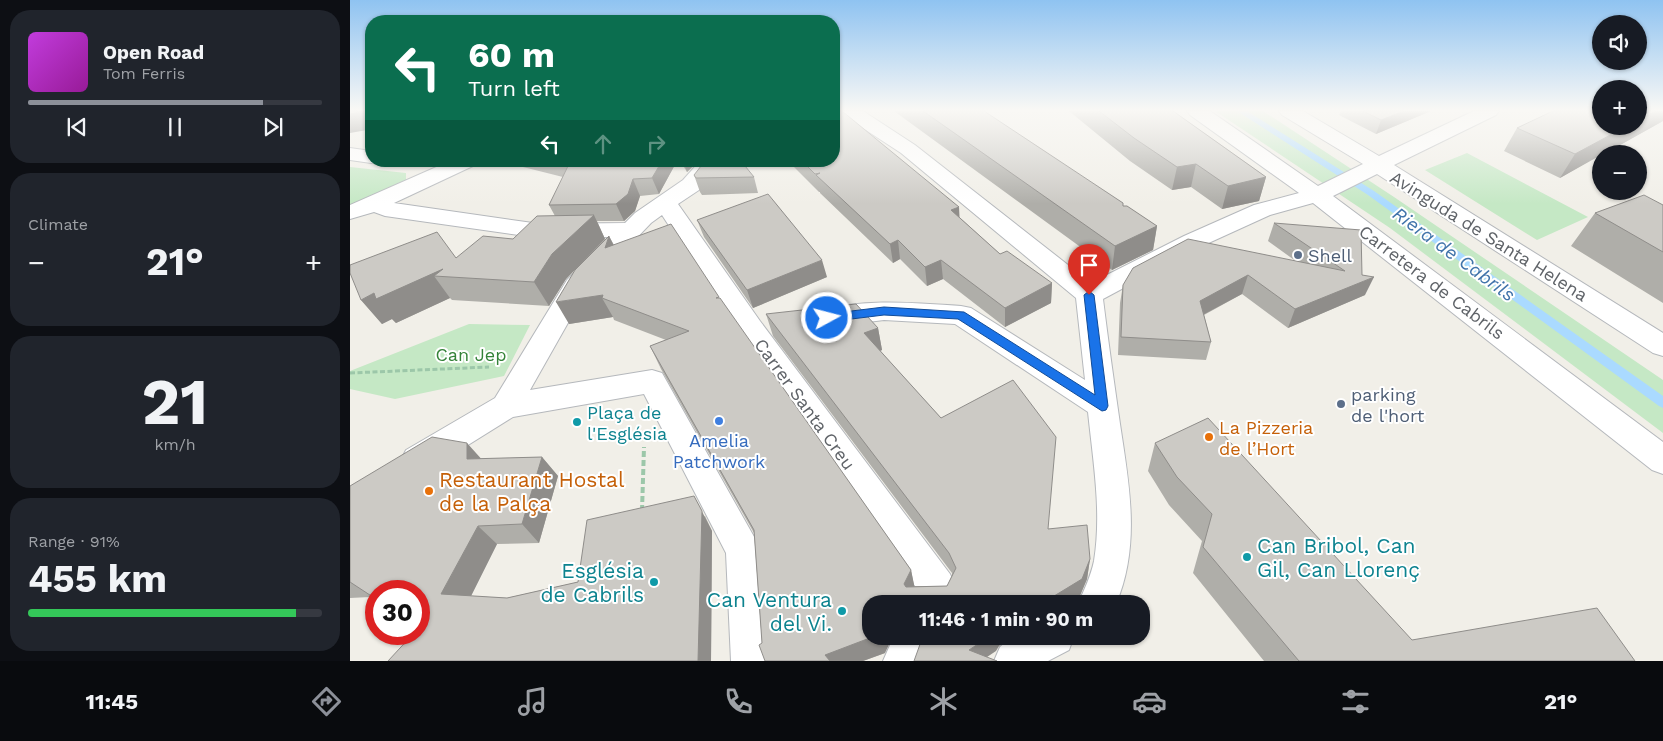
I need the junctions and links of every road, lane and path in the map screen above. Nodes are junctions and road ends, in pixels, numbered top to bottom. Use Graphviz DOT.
graph roads {
  1 [pos="896,142"];
  2 [pos="1245,142"];
  3 [pos="1333,142"];
  4 [pos="1425,142"];
  5 [pos="350,154"];
  6 [pos="365,156"];
  7 [pos="451,167"];
  8 [pos="706,167"];
  9 [pos="1370,168"];
  10 [pos="1322,192"];
  11 [pos="375,204"];
  12 [pos="666,204"];
  13 [pos="350,212"];
  14 [pos="632,230"];
  15 [pos="1089,295"];
  16 [pos="808,321"];
  17 [pos="1663,346"];
  18 [pos="530,366"];
  19 [pos="350,373"];
  20 [pos="506,406"];
  21 [pos="1102,406"];
  22 [pos="644,447"];
  23 [pos="1663,460"];
  24 [pos="391,475"];
  25 [pos="642,518"];
  26 [pos="933,595"];
  27 [pos="1102,595"];
  28 [pos="910,645"];
  29 [pos="1038,645"];
  30 [pos="751,661"];
  31 [pos="903,661"];
  32 [pos="1014,661"];
  1 -- 15 [label="street"];
  2 -- 10 [label="street, Carretera de Cabrils"];
  3 -- 9 [label="street, Avinguda de Santa Helena"];
  4 -- 9 [label="street"];
  5 -- 6 [label="street"];
  7 -- 11 [label="street"];
  8 -- 12 [label="street"];
  9 -- 10 [label="street"];
  9 -- 17 [label="street, Avinguda de Santa Helena"];
  10 -- 15 [label="street"];
  10 -- 23 [label="street, Carretera de Cabrils"];
  11 -- 13 [label="street"];
  11 -- 14 [label="street"];
  12 -- 14 [label="street"];
  12 -- 26 [label="street, Carrer Santa Creu"];
  14 -- 18 [label="street"];
  15 -- 21 [label="street"];
  16 -- 21 [label="street"];
  18 -- 19 [label="path"];
  18 -- 20 [label="street"];
  20 -- 24 [label="street"];
  20 -- 30 [label="street"];
  21 -- 27 [label="street"];
  22 -- 25 [label="path"];
  28 -- 31 [label="street"];
  29 -- 32 [label="street"];
}
